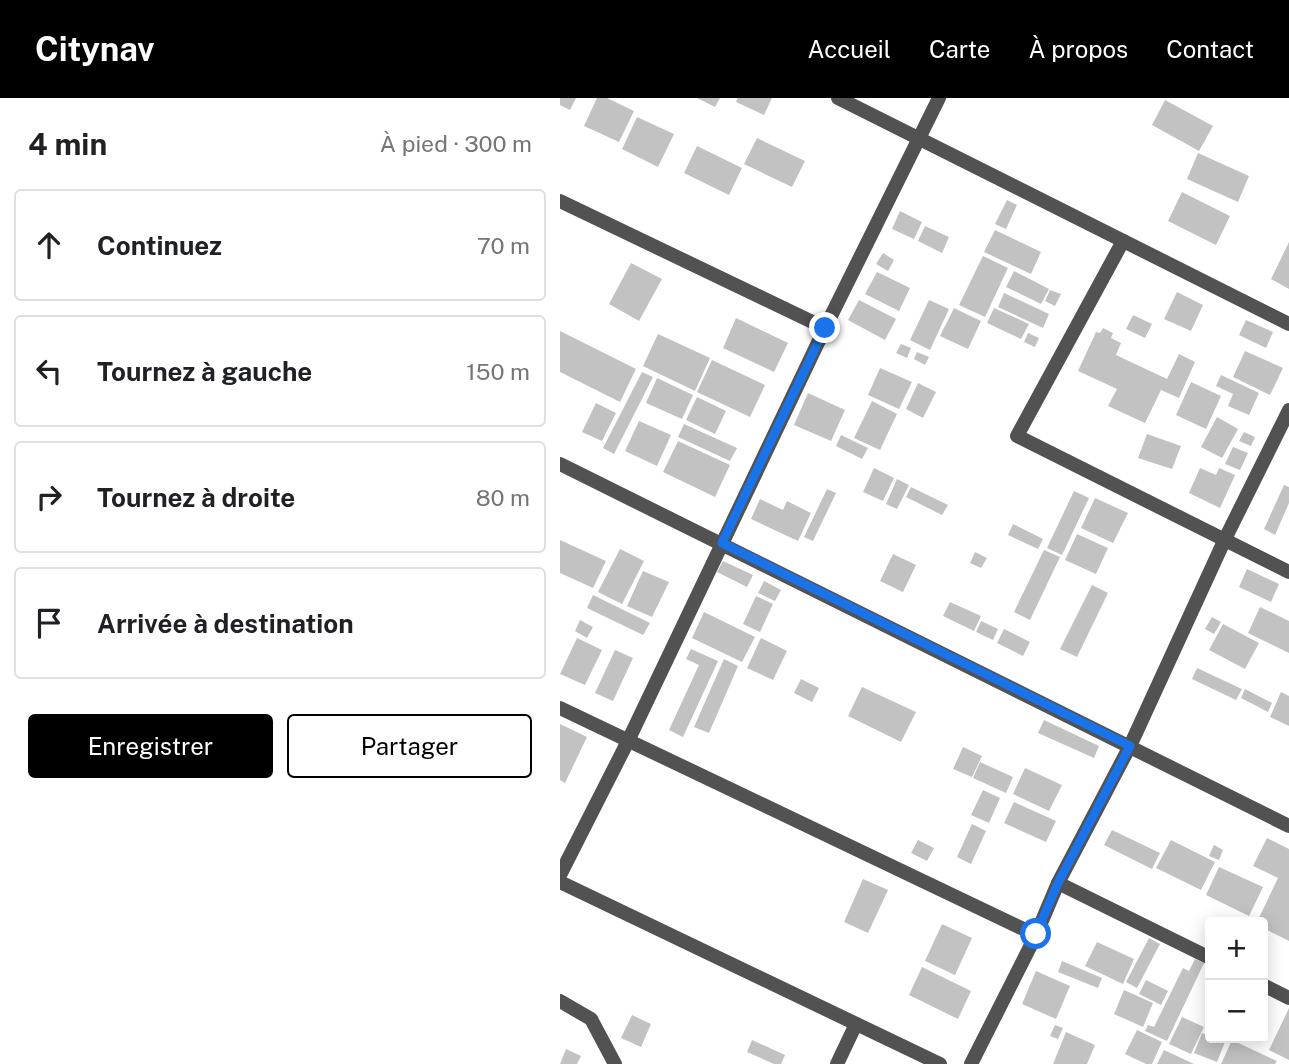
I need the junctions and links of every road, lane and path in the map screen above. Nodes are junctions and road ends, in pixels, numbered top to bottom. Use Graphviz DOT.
graph roads {
  1 [pos="838,98"];
  2 [pos="939,98"];
  3 [pos="917,139"];
  4 [pos="560,201"];
  5 [pos="1122,241"];
  6 [pos="1289,324"];
  7 [pos="825,328"];
  8 [pos="1289,410"];
  9 [pos="560,464"];
  10 [pos="1224,539"];
  11 [pos="722,543"];
  12 [pos="1289,572"];
  13 [pos="560,708"];
  14 [pos="628,741"];
  15 [pos="1130,746"];
  16 [pos="1289,826"];
  17 [pos="560,875"];
  18 [pos="560,882"];
  19 [pos="1058,883"];
  20 [pos="1036,934"];
  21 [pos="1205,956"];
  22 [pos="1268,988"];
  23 [pos="1289,998"];
  24 [pos="560,1001"];
  25 [pos="856,1024"];
  26 [pos="615,1064"];
  27 [pos="837,1064"];
  28 [pos="940,1064"];
  29 [pos="971,1064"];
  1 -- 3 [label="street"];
  2 -- 3 [label="street"];
  3 -- 5 [label="street"];
  3 -- 7 [label="street"];
  4 -- 7 [label="street"];
  5 -- 6 [label="street"];
  5 -- 10 [label="street"];
  7 -- 11 [label="street"];
  8 -- 10 [label="street"];
  9 -- 11 [label="street"];
  10 -- 12 [label="street"];
  10 -- 15 [label="street"];
  11 -- 14 [label="street"];
  11 -- 15 [label="street"];
  13 -- 14 [label="street"];
  14 -- 17 [label="street"];
  14 -- 20 [label="street"];
  15 -- 16 [label="street"];
  15 -- 19 [label="street"];
  18 -- 25 [label="street"];
  19 -- 20 [label="street"];
  19 -- 21 [label="street"];
  20 -- 29 [label="street"];
  22 -- 23 [label="street"];
  24 -- 26 [label="street"];
  25 -- 27 [label="street"];
  25 -- 28 [label="street"];
}
